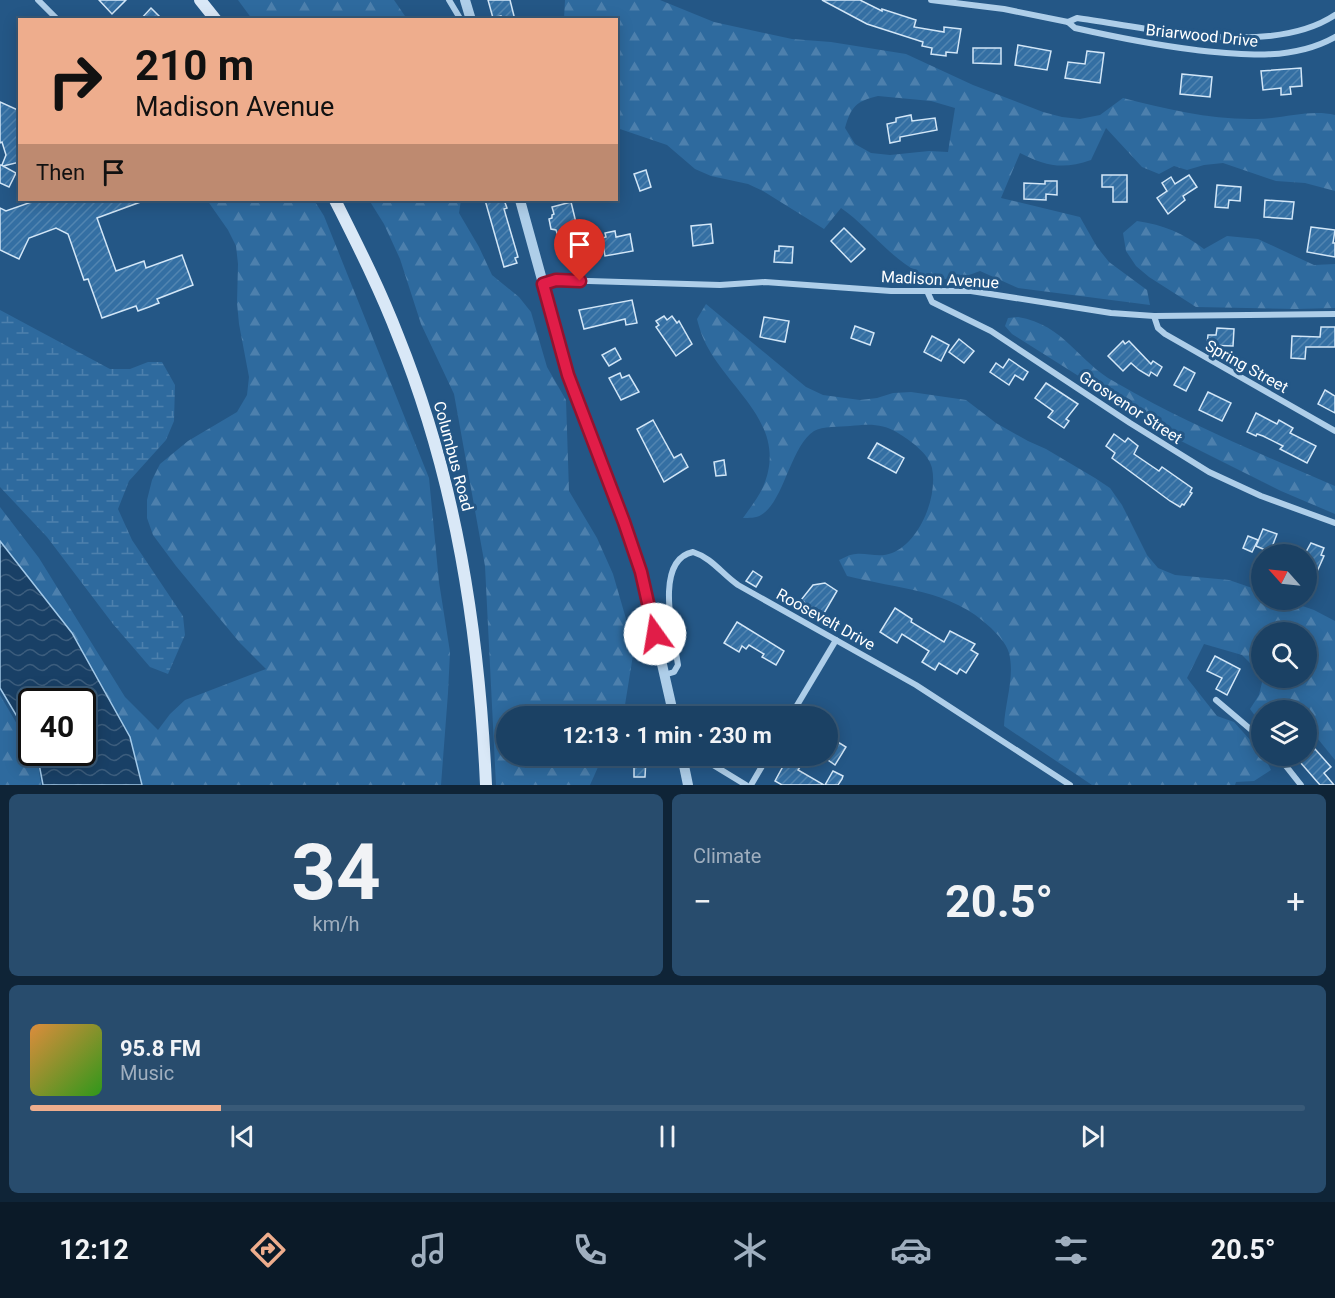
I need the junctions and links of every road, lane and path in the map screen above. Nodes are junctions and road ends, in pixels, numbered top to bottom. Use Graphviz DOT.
graph roads {
  1 [pos="38,0"];
  2 [pos="200,0"];
  3 [pos="448,0"];
  4 [pos="465,0"];
  5 [pos="931,0"];
  6 [pos="1335,15"];
  7 [pos="56,18"];
  8 [pos="214,18"];
  9 [pos="460,18"];
  10 [pos="470,18"];
  11 [pos="1068,22"];
  12 [pos="1335,37"];
  13 [pos="335,201"];
  14 [pos="520,201"];
  15 [pos="543,284"];
  16 [pos="927,291"];
  17 [pos="1335,314"];
  18 [pos="1154,316"];
  19 [pos="1335,431"];
  20 [pos="1335,523"];
  21 [pos="836,640"];
  22 [pos="664,675"];
  23 [pos="1216,700"];
  24 [pos="671,706"];
  25 [pos="797,706"];
  26 [pos="1251,730"];
  27 [pos="483,737"];
  28 [pos="684,766"];
  29 [pos="716,766"];
  30 [pos="761,766"];
  31 [pos="1286,766"];
  32 [pos="477,785"];
  33 [pos="486,785"];
  34 [pos="688,785"];
  35 [pos="749,785"];
  36 [pos="1070,785"];
  37 [pos="1301,785"];
  1 -- 7 [label="street"];
  2 -- 8 [label="main road"];
  3 -- 9 [label="street"];
  4 -- 10 [label="street"];
  5 -- 11 [label="street, Briarwood Drive"];
  6 -- 11 [label="street, Briarwood Drive"];
  11 -- 12 [label="street, Briarwood Drive"];
  13 -- 27 [label="main road, Columbus Road"];
  14 -- 15 [label="street"];
  15 -- 16 [label="street, Madison Avenue"];
  15 -- 22 [label="street"];
  16 -- 18 [label="street, Madison Avenue"];
  16 -- 20 [label="street, Grosvenor Street"];
  17 -- 18 [label="street, Madison Avenue"];
  18 -- 19 [label="street, Spring Street"];
  21 -- 22 [label="street, Roosevelt Drive"];
  21 -- 25 [label="street"];
  21 -- 36 [label="street, Roosevelt Drive"];
  22 -- 24 [label="street"];
  23 -- 26 [label="street"];
  27 -- 32 [label="main road, Columbus Road"];
  27 -- 33 [label="main road, Columbus Road"];
  28 -- 34 [label="street"];
  29 -- 35 [label="street"];
  30 -- 35 [label="street"];
  31 -- 37 [label="street"];
}
